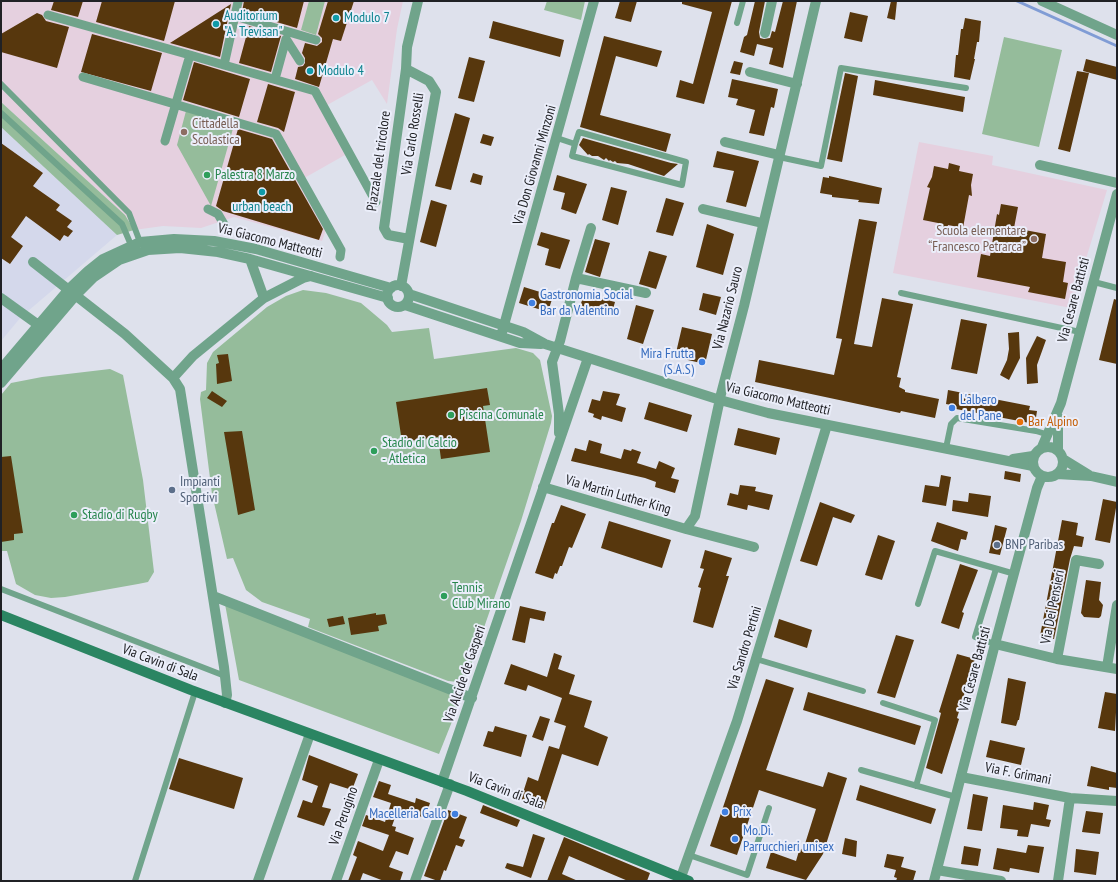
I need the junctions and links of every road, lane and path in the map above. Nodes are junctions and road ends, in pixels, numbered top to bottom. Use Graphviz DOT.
graph roads {
  1 [pos="418,1"];
  2 [pos="594,1"];
  3 [pos="743,1"];
  4 [pos="772,1"];
  5 [pos="816,1"];
  6 [pos="1042,1"];
  7 [pos="238,2"];
  8 [pos="48,15"];
  9 [pos="235,16"];
  10 [pos="737,23"];
  11 [pos="765,33"];
  12 [pos="1117,35"];
  13 [pos="316,40"];
  14 [pos="190,55"];
  15 [pos="300,61"];
  16 [pos="224,64"];
  17 [pos="406,69"];
  18 [pos="750,72"];
  19 [pos="83,77"];
  20 [pos="275,79"];
  21 [pos="1,84"];
  22 [pos="796,84"];
  23 [pos="966,88"];
  24 [pos="176,104"];
  25 [pos="1,113"];
  26 [pos="557,138"];
  27 [pos="165,141"];
  28 [pos="725,142"];
  29 [pos="575,144"];
  30 [pos="779,156"];
  31 [pos="1040,165"];
  32 [pos="1117,183"];
  33 [pos="1117,194"];
  34 [pos="376,202"];
  35 [pos="208,209"];
  36 [pos="703,209"];
  37 [pos="762,223"];
  38 [pos="225,226"];
  39 [pos="591,228"];
  40 [pos="409,239"];
  41 [pos="136,243"];
  42 [pos="340,257"];
  43 [pos="250,258"];
  44 [pos="33,262"];
  45 [pos="312,276"];
  46 [pos="576,278"];
  47 [pos="1094,282"];
  48 [pos="1117,288"];
  49 [pos="393,291"];
  50 [pos="72,292"];
  51 [pos="646,293"];
  52 [pos="901,293"];
  53 [pos="409,294"];
  54 [pos="1,298"];
  55 [pos="264,298"];
  56 [pos="405,305"];
  57 [pos="505,326"];
  58 [pos="42,328"];
  59 [pos="1080,332"];
  60 [pos="501,336"];
  61 [pos="545,344"];
  62 [pos="557,347"];
  63 [pos="588,358"];
  64 [pos="1,369"];
  65 [pos="173,378"];
  66 [pos="1,382"];
  67 [pos="720,400"];
  68 [pos="1058,413"];
  69 [pos="828,425"];
  70 [pos="1048,435"];
  71 [pos="559,439"];
  72 [pos="946,448"];
  73 [pos="1042,448"];
  74 [pos="1060,455"];
  75 [pos="1033,461"];
  76 [pos="1057,474"];
  77 [pos="1042,476"];
  78 [pos="1091,476"];
  79 [pos="1117,482"];
  80 [pos="543,487"];
  81 [pos="686,529"];
  82 [pos="754,547"];
  83 [pos="1099,564"];
  84 [pos="996,569"];
  85 [pos="1015,574"];
  86 [pos="1,589"];
  87 [pos="213,596"];
  88 [pos="918,604"];
  89 [pos="1117,605"];
  90 [pos="1,615"];
  91 [pos="995,644"];
  92 [pos="1057,658"];
  93 [pos="756,659"];
  94 [pos="1107,667"];
  95 [pos="1117,669"];
  96 [pos="226,676"];
  97 [pos="863,690"];
  98 [pos="195,692"];
  99 [pos="472,698"];
  100 [pos="225,703"];
  101 [pos="883,703"];
  102 [pos="310,734"];
  103 [pos="379,760"];
  104 [pos="861,770"];
  105 [pos="961,777"];
  106 [pos="446,783"];
  107 [pos="916,786"];
  108 [pos="956,797"];
  109 [pos="1070,798"];
  110 [pos="1117,801"];
  111 [pos="769,808"];
  112 [pos="689,855"];
  113 [pos="937,870"];
  114 [pos="685,879"];
  115 [pos="135,881"];
  116 [pos="258,881"];
  117 [pos="336,881"];
  118 [pos="415,881"];
  119 [pos="934,881"];
  120 [pos="1001,881"];
  121 [pos="1058,881"];
  1 -- 17 [label="street"];
  2 -- 26 [label="street, Via Don Giovanni Minzoni"];
  3 -- 10 [label="lane"];
  4 -- 11 [label="street"];
  5 -- 22 [label="street, Via Nazario Sauro"];
  6 -- 12 [label="street"];
  7 -- 9 [label="street"];
  8 -- 14 [label="street"];
  9 -- 13 [label="street"];
  9 -- 16 [label="street"];
  14 -- 16 [label="street"];
  14 -- 24 [label="street"];
  15 -- 20 [label="street"];
  16 -- 20 [label="street"];
  17 -- 40 [label="street, Via Carlo Rosselli"];
  17 -- 40 [label="street, Piazzale del tricolore"];
  18 -- 22 [label="street"];
  19 -- 24 [label="street"];
  20 -- 34 [label="street"];
  21 -- 41 [label="lane"];
  22 -- 30 [label="street, Via Nazario Sauro"];
  23 -- 30 [label="lane"];
  24 -- 27 [label="street"];
  24 -- 42 [label="street"];
  25 -- 41 [label="lane"];
  26 -- 29 [label="lane"];
  26 -- 57 [label="street, Via Don Giovanni Minzoni"];
  28 -- 30 [label="street"];
  29 -- 29 [label="lane"];
  30 -- 37 [label="street, Via Nazario Sauro"];
  31 -- 32 [label="street"];
  33 -- 47 [label="street, Via Cesare Battisti"];
  35 -- 38 [label="street"];
  36 -- 37 [label="street"];
  37 -- 67 [label="street, Via Nazario Sauro"];
  39 -- 46 [label="street, Via Alcide de Gasperi"];
  40 -- 49 [label="street, Via Carlo Rosselli"];
  41 -- 49 [label="street, Via Giacomo Matteotti"];
  41 -- 50 [label="street, Via Giacomo Matteotti"];
  43 -- 45 [label="street, Via Giacomo Matteotti"];
  43 -- 50 [label="street, Via Giacomo Matteotti"];
  43 -- 55 [label="street"];
  44 -- 50 [label="street"];
  45 -- 49 [label="street, Via Giacomo Matteotti"];
  45 -- 55 [label="street"];
  46 -- 51 [label="street"];
  46 -- 62 [label="street, Via Alcide de Gasperi"];
  47 -- 48 [label="lane"];
  47 -- 59 [label="street, Via Cesare Battisti"];
  49 -- 53 [label="street, Via Giacomo Matteotti"];
  49 -- 56 [label="street, Via Giacomo Matteotti"];
  50 -- 58 [label="street, Via Giacomo Matteotti"];
  50 -- 65 [label="street"];
  52 -- 59 [label="lane"];
  53 -- 56 [label="street"];
  53 -- 57 [label="street, Via Giacomo Matteotti"];
  54 -- 58 [label="street"];
  55 -- 65 [label="street"];
  56 -- 60 [label="street, Via Giacomo Matteotti"];
  57 -- 60 [label="street, Via Don Giovanni Minzoni"];
  57 -- 61 [label="street, Via Giacomo Matteotti"];
  58 -- 64 [label="street, Via Giacomo Matteotti"];
  58 -- 66 [label="street, Via Giacomo Matteotti"];
  59 -- 68 [label="street, Via Cesare Battisti"];
  60 -- 61 [label="street, Via Giacomo Matteotti"];
  61 -- 62 [label="street, Via Giacomo Matteotti"];
  62 -- 63 [label="street, Via Giacomo Matteotti"];
  62 -- 71 [label="street, Via Alcide de Gasperi"];
  63 -- 67 [label="street, Via Giacomo Matteotti"];
  63 -- 71 [label="street, Via Alcide de Gasperi"];
  65 -- 87 [label="street"];
  67 -- 69 [label="street, Via Giacomo Matteotti"];
  67 -- 81 [label="street"];
  68 -- 70 [label="street, Via Cesare Battisti"];
  68 -- 74 [label="street, Via Cesare Battisti"];
  69 -- 72 [label="street, Via Giacomo Matteotti"];
  69 -- 93 [label="street, Via Sandro Pertini"];
  70 -- 72 [label="lane"];
  70 -- 73 [label="street, Via Cesare Battisti"];
  71 -- 80 [label="street, Via Alcide de Gasperi"];
  72 -- 75 [label="street, Via Giacomo Matteotti"];
  73 -- 74 [label="street"];
  73 -- 75 [label="street, Via Cesare Battisti"];
  74 -- 76 [label="street, Via Cesare Battisti"];
  74 -- 78 [label="street"];
  75 -- 77 [label="street"];
  76 -- 77 [label="street"];
  76 -- 78 [label="street"];
  77 -- 85 [label="street, Via Cesare Battisti"];
  78 -- 79 [label="street"];
  80 -- 81 [label="street, Via Martin Luther King"];
  80 -- 99 [label="street, Via Alcide de Gasperi"];
  81 -- 82 [label="street, Via Martin Luther King"];
  83 -- 92 [label="street, Via Dei Pensieri"];
  84 -- 85 [label="lane"];
  84 -- 88 [label="lane"];
  84 -- 91 [label="lane"];
  85 -- 91 [label="street, Via Cesare Battisti"];
  86 -- 96 [label="lane"];
  87 -- 96 [label="street"];
  87 -- 99 [label="street"];
  89 -- 94 [label="street"];
  90 -- 98 [label="main road, Via Cavin di Sala"];
  91 -- 92 [label="street, Via Dei Pensieri"];
  91 -- 105 [label="street, Via Cesare Battisti"];
  92 -- 94 [label="street, Via Dei Pensieri"];
  93 -- 97 [label="lane"];
  93 -- 112 [label="street, Via Sandro Pertini"];
  94 -- 95 [label="street, Via Dei Pensieri"];
  96 -- 100 [label="street"];
  98 -- 100 [label="main road, Via Cavin di Sala"];
  98 -- 115 [label="lane"];
  99 -- 106 [label="street, Via Alcide de Gasperi"];
  100 -- 102 [label="main road, Via Cavin di Sala"];
  101 -- 107 [label="lane"];
  102 -- 103 [label="main road, Via Cavin di Sala"];
  102 -- 116 [label="street"];
  103 -- 106 [label="main road, Via Cavin di Sala"];
  103 -- 117 [label="street, Via Perugino"];
  104 -- 107 [label="lane"];
  105 -- 108 [label="street, Via Cesare Battisti"];
  105 -- 109 [label="street, Via F. Grimani"];
  106 -- 114 [label="main road, Via Cavin di Sala"];
  106 -- 118 [label="street, Via Alcide de Gasperi"];
  107 -- 108 [label="lane"];
  108 -- 113 [label="street, Via Cesare Battisti"];
  109 -- 110 [label="street, Via F. Grimani"];
  109 -- 121 [label="street"];
  111 -- 112 [label="lane"];
  112 -- 114 [label="street, Via Sandro Pertini"];
  113 -- 119 [label="street, Via Cesare Battisti"];
  113 -- 120 [label="street"];
}
